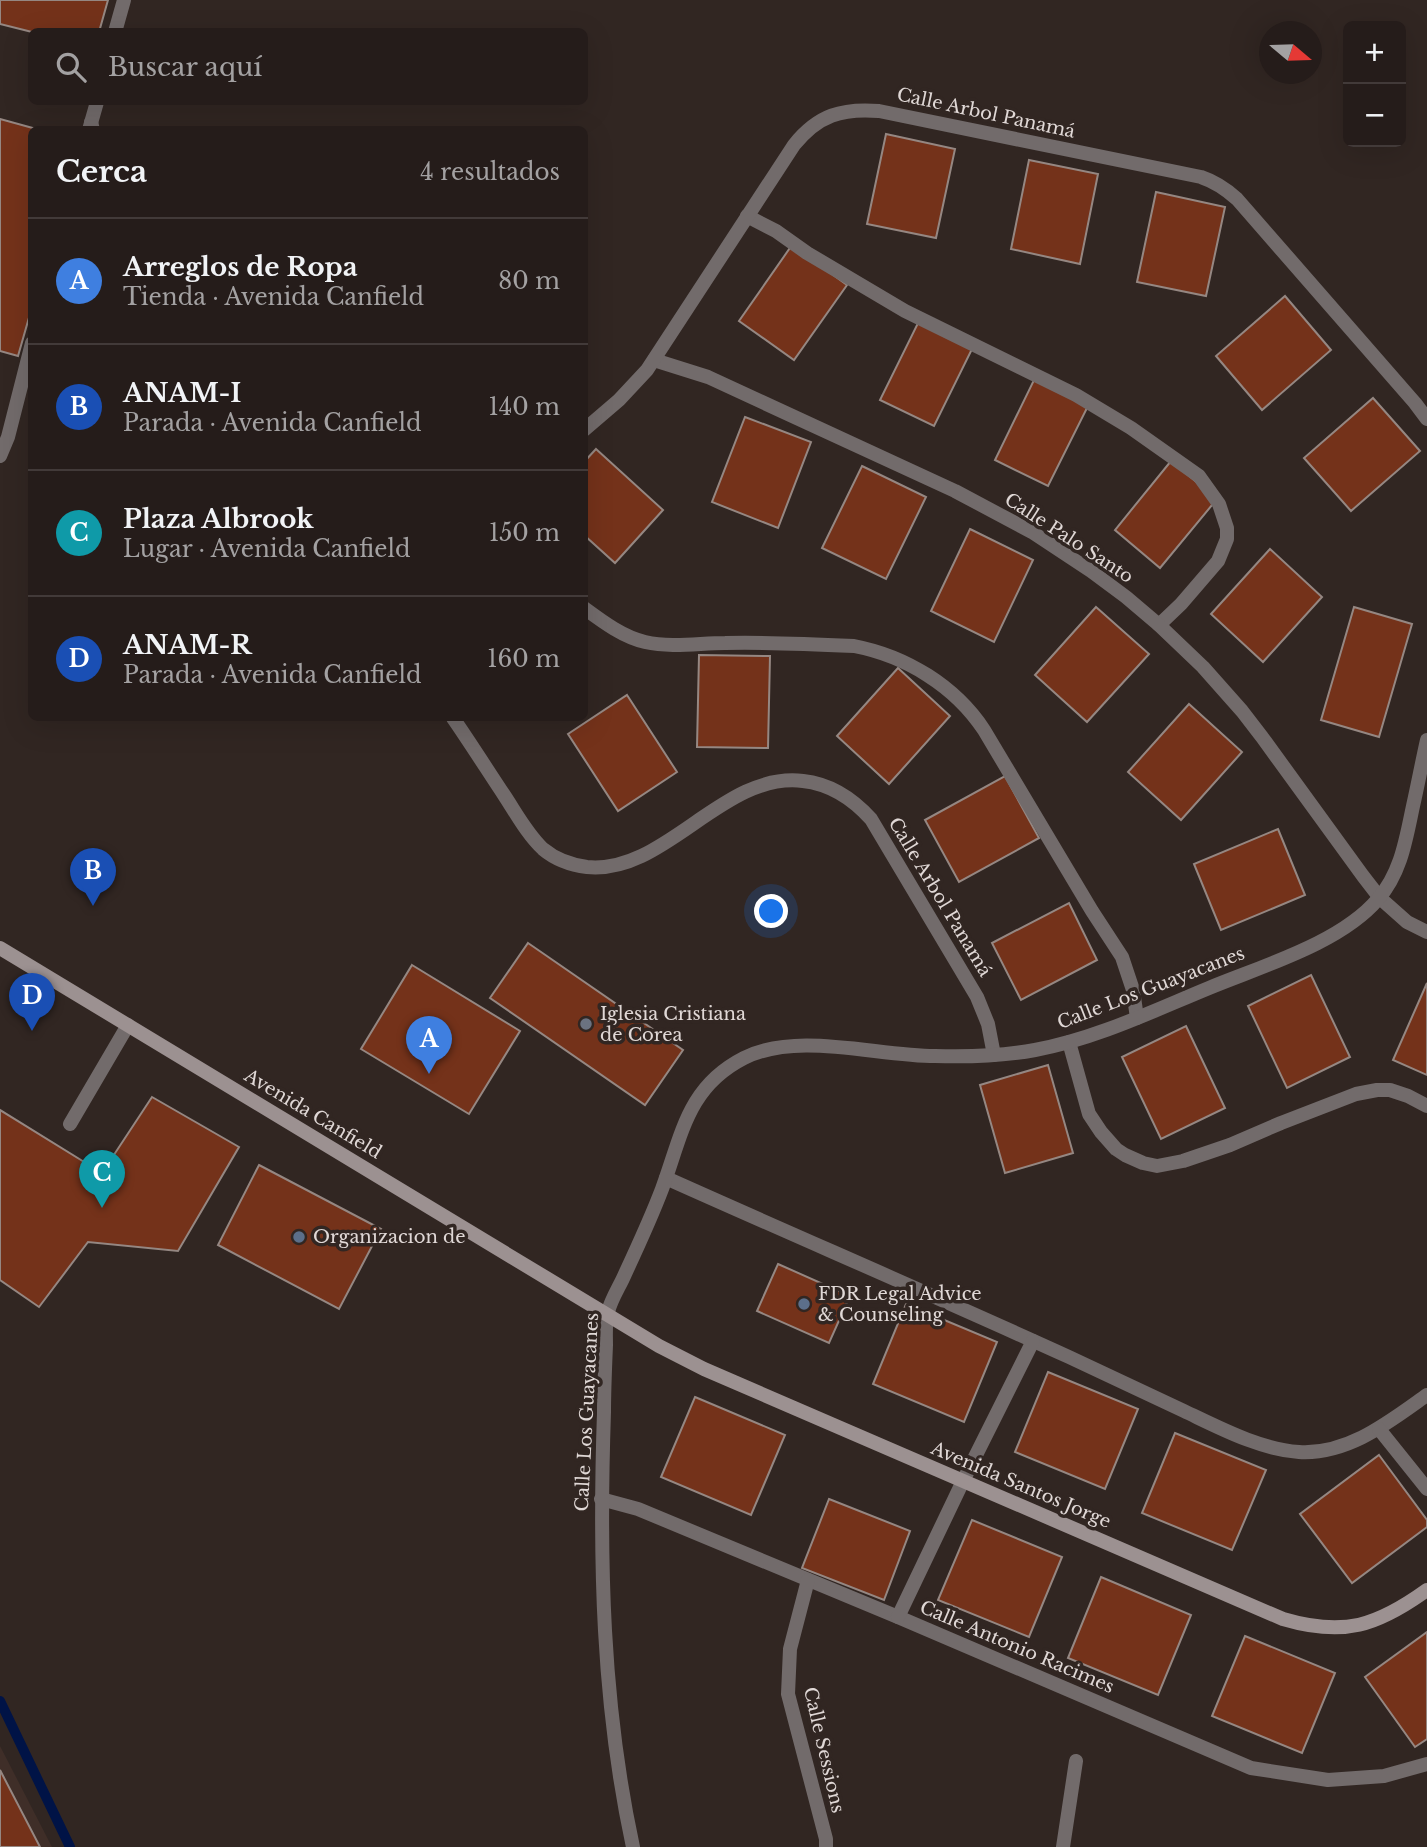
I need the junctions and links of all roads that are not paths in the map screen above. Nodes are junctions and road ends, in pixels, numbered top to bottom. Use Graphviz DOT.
graph roads {
  1 [pos="124,0"];
  2 [pos="116,28"];
  3 [pos="96,105"];
  4 [pos="91,126"];
  5 [pos="747,216"];
  6 [pos="28,359"];
  7 [pos="654,360"];
  8 [pos="1427,419"];
  9 [pos="588,427"];
  10 [pos="0,456"];
  11 [pos="588,611"];
  12 [pos="1159,625"];
  13 [pos="455,721"];
  14 [pos="1427,740"];
  15 [pos="1380,898"];
  16 [pos="1427,932"];
  17 [pos="0,948"];
  18 [pos="1137,1017"];
  19 [pos="128,1025"];
  20 [pos="1069,1042"];
  21 [pos="994,1055"];
  22 [pos="1427,1106"];
  23 [pos="70,1124"];
  24 [pos="666,1178"];
  25 [pos="607,1313"];
  26 [pos="1033,1341"];
  27 [pos="1427,1395"];
  28 [pos="1379,1429"];
  29 [pos="963,1481"];
  30 [pos="1427,1489"];
  31 [pos="601,1499"];
  32 [pos="808,1580"];
  33 [pos="1427,1590"];
  34 [pos="898,1617"];
  35 [pos="1076,1761"];
  36 [pos="1427,1764"];
  37 [pos="633,1847"];
  38 [pos="826,1847"];
  39 [pos="1063,1847"];
  1 -- 2 [label="street"];
  3 -- 4 [label="street"];
  5 -- 7 [label="street, Calle Arbol Panamá"];
  5 -- 8 [label="street, Calle Arbol Panamá"];
  5 -- 12 [label="street"];
  6 -- 10 [label="street"];
  7 -- 9 [label="street, Calle Arbol Panamá"];
  7 -- 12 [label="street, Calle Palo Santo"];
  11 -- 18 [label="street"];
  12 -- 15 [label="street, Calle Palo Santo"];
  13 -- 21 [label="street, Calle Arbol Panamá"];
  14 -- 15 [label="street, Calle Los Guayacanes"];
  15 -- 16 [label="street, Calle Palo Santo"];
  15 -- 18 [label="street, Calle Los Guayacanes"];
  17 -- 19 [label="main road, Avenida Canfield"];
  18 -- 20 [label="street, Calle Los Guayacanes"];
  19 -- 23 [label="street"];
  19 -- 25 [label="main road, Avenida Canfield"];
  20 -- 21 [label="street, Calle Los Guayacanes"];
  20 -- 22 [label="street"];
  21 -- 24 [label="street, Calle Los Guayacanes"];
  24 -- 25 [label="street, Calle Los Guayacanes"];
  24 -- 26 [label="street"];
  25 -- 29 [label="main road, Avenida Santos Jorge"];
  25 -- 31 [label="street, Calle Los Guayacanes"];
  26 -- 28 [label="street"];
  26 -- 29 [label="street"];
  27 -- 28 [label="street"];
  28 -- 30 [label="street"];
  29 -- 33 [label="main road, Avenida Santos Jorge"];
  29 -- 34 [label="street"];
  31 -- 32 [label="street, Calle Antonio Racimes"];
  31 -- 37 [label="street, Calle Los Guayacanes"];
  32 -- 34 [label="street, Calle Antonio Racimes"];
  32 -- 38 [label="street, Calle Sessions"];
  34 -- 36 [label="street, Calle Antonio Racimes"];
  35 -- 39 [label="street"];
}
